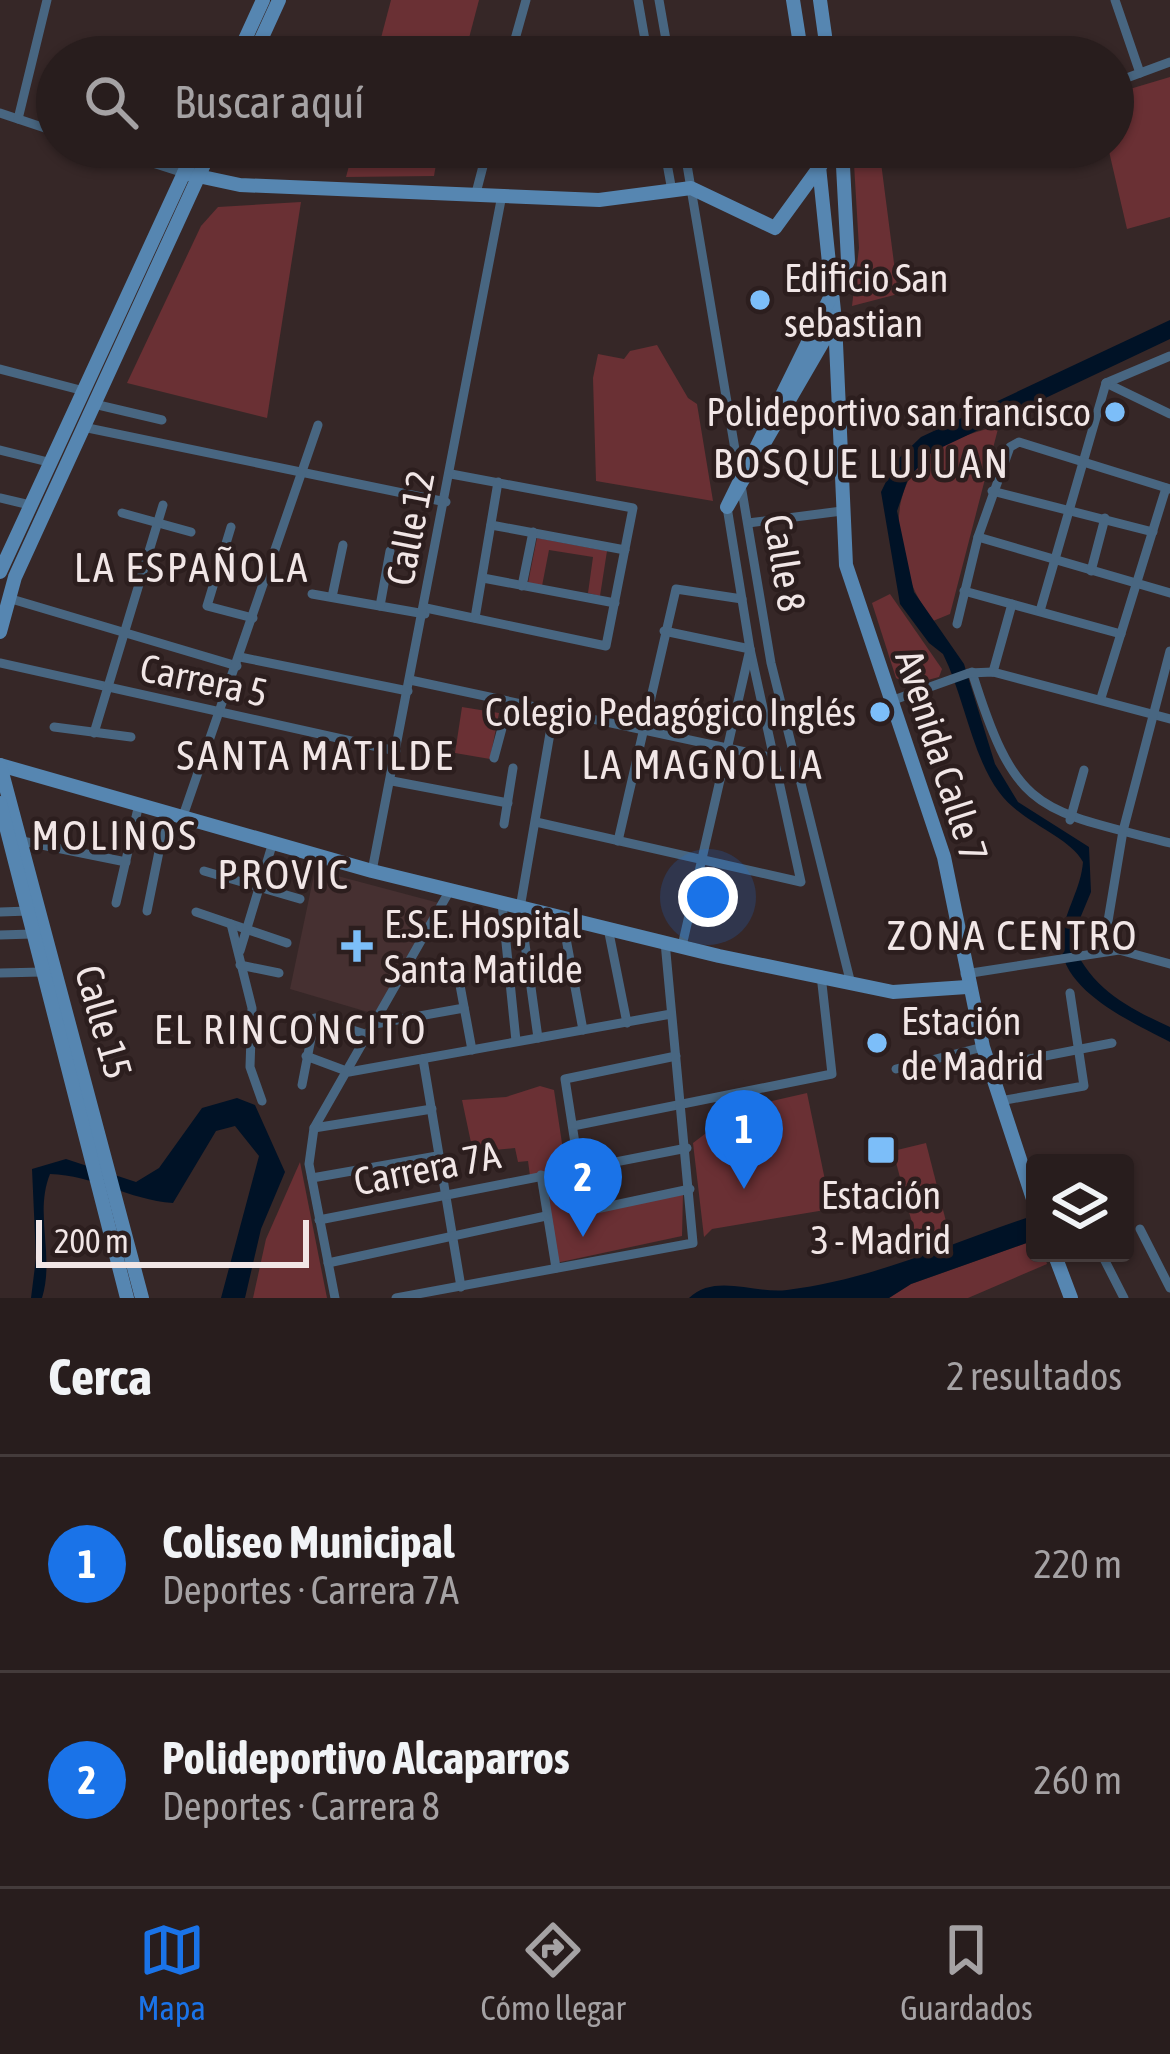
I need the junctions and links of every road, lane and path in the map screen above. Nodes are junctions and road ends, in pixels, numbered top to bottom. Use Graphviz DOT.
graph roads {
  1 [pos="47,0"];
  2 [pos="263,0"];
  3 [pos="279,0"];
  4 [pos="526,0"];
  5 [pos="638,0"];
  6 [pos="659,0"];
  7 [pos="793,0"];
  8 [pos="820,0"];
  9 [pos="1115,0"];
  10 [pos="38,36"];
  11 [pos="247,36"];
  12 [pos="263,36"];
  13 [pos="517,36"];
  14 [pos="645,36"];
  15 [pos="665,36"];
  16 [pos="799,36"];
  17 [pos="826,36"];
  18 [pos="1127,36"];
  19 [pos="36,45"];
  20 [pos="1134,56"];
  21 [pos="1170,62"];
  22 [pos="1140,74"];
  23 [pos="1134,76"];
  24 [pos="0,113"];
  25 [pos="18,119"];
  26 [pos="36,125"];
  27 [pos="165,168"];
  28 [pos="192,168"];
  29 [pos="197,168"];
  30 [pos="483,168"];
  31 [pos="668,168"];
  32 [pos="688,168"];
  33 [pos="818,168"];
  34 [pos="819,168"];
  35 [pos="840,168"];
  36 [pos="191,177"];
  37 [pos="691,188"];
  38 [pos="672,191"];
  39 [pos="476,193"];
  40 [pos="502,195"];
  41 [pos="835,321"];
  42 [pos="112,326"];
  43 [pos="128,331"];
  44 [pos="1170,356"];
  45 [pos="0,369"];
  46 [pos="1106,382"];
  47 [pos="89,398"];
  48 [pos="1170,414"];
  49 [pos="162,421"];
  50 [pos="319,425"];
  51 [pos="83,427"];
  52 [pos="0,450"];
  53 [pos="1084,460"];
  54 [pos="48,462"];
  55 [pos="300,474"];
  56 [pos="451,474"];
  57 [pos="498,482"];
  58 [pos="1168,488"];
  59 [pos="992,491"];
  60 [pos="0,498"];
  61 [pos="446,502"];
  62 [pos="30,505"];
  63 [pos="164,506"];
  64 [pos="728,507"];
  65 [pos="1070,507"];
  66 [pos="842,512"];
  67 [pos="122,513"];
  68 [pos="1106,518"];
  69 [pos="158,522"];
  70 [pos="748,523"];
  71 [pos="491,525"];
  72 [pos="231,527"];
  73 [pos="191,532"];
  74 [pos="533,532"];
  75 [pos="1153,532"];
  76 [pos="977,537"];
  77 [pos="343,545"];
  78 [pos="625,550"];
  79 [pos="390,551"];
  80 [pos="1055,559"];
  81 [pos="1091,571"];
  82 [pos="0,572"];
  83 [pos="482,578"];
  84 [pos="1137,583"];
  85 [pos="522,586"];
  86 [pos="964,591"];
  87 [pos="312,593"];
  88 [pos="1170,593"];
  89 [pos="332,597"];
  90 [pos="8,598"];
  91 [pos="742,599"];
  92 [pos="615,603"];
  93 [pos="1012,604"];
  94 [pos="380,606"];
  95 [pos="425,611"];
  96 [pos="1040,611"];
  97 [pos="253,618"];
  98 [pos="475,618"];
  99 [pos="957,624"];
  100 [pos="0,632"];
  101 [pos="664,632"];
  102 [pos="125,634"];
  103 [pos="1121,634"];
  104 [pos="750,649"];
  105 [pos="1170,651"];
  106 [pos="239,662"];
  107 [pos="0,663"];
  108 [pos="992,672"];
  109 [pos="971,673"];
  110 [pos="409,686"];
  111 [pos="108,691"];
  112 [pos="1101,698"];
  113 [pos="509,701"];
  114 [pos="888,702"];
  115 [pos="554,710"];
  116 [pos="220,714"];
  117 [pos="1151,714"];
  118 [pos="1170,719"];
  119 [pos="53,727"];
  120 [pos="643,730"];
  121 [pos="94,733"];
  122 [pos="131,737"];
  123 [pos="725,749"];
  124 [pos="396,751"];
  125 [pos="494,758"];
  126 [pos="774,758"];
  127 [pos="0,765"];
  128 [pos="513,769"];
  129 [pos="1084,770"];
  130 [pos="392,781"];
  131 [pos="0,803"];
  132 [pos="508,803"];
  133 [pos="140,804"];
  134 [pos="175,814"];
  135 [pos="1070,820"];
  136 [pos="536,822"];
  137 [pos="504,824"];
  138 [pos="1124,831"];
  139 [pos="22,841"];
  140 [pos="618,841"];
  141 [pos="273,842"];
  142 [pos="1170,843"];
  143 [pos="700,861"];
  144 [pos="126,862"];
  145 [pos="204,871"];
  146 [pos="372,872"];
  147 [pos="259,887"];
  148 [pos="450,890"];
  149 [pos="299,899"];
  150 [pos="116,903"];
  151 [pos="502,903"];
  152 [pos="520,908"];
  153 [pos="146,910"];
  154 [pos="28,911"];
  155 [pos="0,912"];
  156 [pos="196,912"];
  157 [pos="562,917"];
  158 [pos="231,924"];
  159 [pos="608,927"];
  160 [pos="248,930"];
  161 [pos="32,934"];
  162 [pos="0,935"];
  163 [pos="664,942"];
  164 [pos="287,943"];
  165 [pos="682,946"];
  166 [pos="1103,950"];
  167 [pos="239,960"];
  168 [pos="1170,964"];
  169 [pos="42,972"];
  170 [pos="0,973"];
  171 [pos="279,974"];
  172 [pos="404,974"];
  173 [pos="821,976"];
  174 [pos="966,980"];
  175 [pos="851,984"];
  176 [pos="1070,993"];
  177 [pos="464,1008"];
  178 [pos="670,1014"];
  179 [pos="627,1023"];
  180 [pos="372,1029"];
  181 [pos="583,1030"];
  182 [pos="538,1038"];
  183 [pos="516,1041"];
  184 [pos="1112,1043"];
  185 [pos="982,1046"];
  186 [pos="472,1050"];
  187 [pos="1077,1050"];
  188 [pos="306,1056"];
  189 [pos="676,1056"];
  190 [pos="423,1059"];
  191 [pos="988,1066"];
  192 [pos="896,1069"];
  193 [pos="349,1072"];
  194 [pos="302,1085"];
  195 [pos="262,1101"];
  196 [pos="1000,1101"];
  197 [pos="680,1104"];
  198 [pos="432,1109"];
  199 [pos="573,1126"];
  200 [pos="314,1128"];
  201 [pos="95,1137"];
  202 [pos="687,1148"];
  203 [pos="437,1156"];
  204 [pos="100,1158"];
  205 [pos="580,1169"];
  206 [pos="542,1175"];
  207 [pos="313,1178"];
  208 [pos="1026,1178"];
  209 [pos="690,1190"];
  210 [pos="446,1198"];
  211 [pos="596,1209"];
  212 [pos="546,1216"];
  213 [pos="320,1220"];
  214 [pos="1140,1229"];
  215 [pos="452,1239"];
  216 [pos="1057,1262"];
  217 [pos="1105,1262"];
  218 [pos="328,1263"];
  219 [pos="556,1268"];
  220 [pos="461,1287"];
  221 [pos="1170,1288"];
  222 [pos="127,1298"];
  223 [pos="142,1298"];
  224 [pos="335,1298"];
  225 [pos="396,1298"];
  226 [pos="1071,1298"];
  227 [pos="1124,1298"];
  1 -- 10 [label="street"];
  2 -- 11 [label="street"];
  3 -- 12 [label="street"];
  4 -- 13 [label="street"];
  5 -- 14 [label="street"];
  6 -- 15 [label="street"];
  7 -- 16 [label="street"];
  8 -- 17 [label="street"];
  9 -- 18 [label="street"];
  19 -- 25 [label="street"];
  20 -- 22 [label="street"];
  21 -- 22 [label="street"];
  22 -- 23 [label="street"];
  24 -- 25 [label="street"];
  25 -- 26 [label="street"];
  27 -- 36 [label="street"];
  28 -- 36 [label="street"];
  29 -- 36 [label="street"];
  30 -- 39 [label="street"];
  31 -- 38 [label="street"];
  32 -- 37 [label="street, Calle 8"];
  33 -- 37 [label="street"];
  34 -- 41 [label="street, Avenida Calle 7"];
  35 -- 64 [label="street"];
  36 -- 39 [label="street"];
  36 -- 42 [label="street"];
  36 -- 43 [label="street"];
  37 -- 38 [label="street"];
  37 -- 70 [label="street, Calle 8"];
  38 -- 40 [label="street"];
  39 -- 40 [label="street"];
  40 -- 56 [label="street, Calle 12"];
  41 -- 64 [label="street"];
  41 -- 66 [label="street, Avenida Calle 7"];
  42 -- 43 [label="street"];
  42 -- 47 [label="street"];
  43 -- 47 [label="street"];
  44 -- 46 [label="street"];
  45 -- 47 [label="street"];
  46 -- 48 [label="street"];
  46 -- 53 [label="street"];
  47 -- 49 [label="street"];
  47 -- 51 [label="street"];
  47 -- 54 [label="street"];
  50 -- 55 [label="street"];
  51 -- 55 [label="street"];
  51 -- 90 [label="street"];
  52 -- 54 [label="street"];
  53 -- 58 [label="street"];
  53 -- 59 [label="street"];
  53 -- 65 [label="street"];
  54 -- 62 [label="street"];
  55 -- 61 [label="street"];
  55 -- 97 [label="street"];
  56 -- 57 [label="street"];
  56 -- 61 [label="street, Calle 12"];
  57 -- 71 [label="street"];
  57 -- 78 [label="street"];
  58 -- 75 [label="street"];
  59 -- 65 [label="street"];
  59 -- 76 [label="street"];
  60 -- 62 [label="street"];
  61 -- 95 [label="street, Calle 12"];
  62 -- 82 [label="street"];
  63 -- 69 [label="street"];
  64 -- 91 [label="street"];
  65 -- 68 [label="street"];
  65 -- 80 [label="street"];
  66 -- 70 [label="street"];
  66 -- 114 [label="street, Avenida Calle 7"];
  67 -- 69 [label="street"];
  68 -- 75 [label="street"];
  68 -- 81 [label="street"];
  69 -- 73 [label="street"];
  69 -- 102 [label="street"];
  70 -- 175 [label="street, Calle 8"];
  71 -- 74 [label="street"];
  71 -- 83 [label="street"];
  72 -- 97 [label="street"];
  74 -- 78 [label="street"];
  74 -- 85 [label="street"];
  75 -- 84 [label="street"];
  76 -- 80 [label="street"];
  76 -- 86 [label="street"];
  77 -- 89 [label="street"];
  78 -- 92 [label="street"];
  79 -- 94 [label="street"];
  80 -- 81 [label="street"];
  80 -- 96 [label="street"];
  81 -- 84 [label="street"];
  83 -- 85 [label="street"];
  83 -- 98 [label="street"];
  84 -- 88 [label="street"];
  84 -- 103 [label="street"];
  85 -- 92 [label="street"];
  86 -- 93 [label="street"];
  86 -- 99 [label="street"];
  87 -- 89 [label="street"];
  89 -- 94 [label="street"];
  90 -- 100 [label="street"];
  90 -- 102 [label="street"];
  91 -- 101 [label="street"];
  91 -- 104 [label="street"];
  92 -- 98 [label="street"];
  93 -- 96 [label="street"];
  93 -- 108 [label="street"];
  94 -- 95 [label="street"];
  95 -- 98 [label="street"];
  95 -- 110 [label="street, Calle 12"];
  96 -- 103 [label="street"];
  97 -- 106 [label="street"];
  101 -- 104 [label="street"];
  101 -- 120 [label="street"];
  102 -- 106 [label="street"];
  102 -- 111 [label="street"];
  103 -- 112 [label="street"];
  104 -- 123 [label="street"];
  104 -- 126 [label="street"];
  105 -- 117 [label="street"];
  106 -- 110 [label="street"];
  106 -- 116 [label="street"];
  107 -- 111 [label="street, Carrera 5"];
  108 -- 109 [label="street"];
  108 -- 112 [label="street"];
  109 -- 114 [label="street"];
  109 -- 135 [label="street"];
  110 -- 113 [label="street"];
  110 -- 124 [label="street, Calle 12"];
  111 -- 116 [label="street, Carrera 5"];
  111 -- 121 [label="street"];
  112 -- 117 [label="street"];
  113 -- 115 [label="street"];
  113 -- 125 [label="street"];
  114 -- 174 [label="street, Avenida Calle 7"];
  115 -- 120 [label="street"];
  115 -- 136 [label="street"];
  116 -- 124 [label="street, Carrera 5"];
  116 -- 134 [label="street"];
  117 -- 118 [label="street"];
  117 -- 138 [label="street"];
  119 -- 121 [label="street"];
  120 -- 123 [label="street"];
  120 -- 140 [label="street"];
  121 -- 122 [label="street"];
  123 -- 126 [label="street"];
  123 -- 143 [label="street"];
  124 -- 130 [label="street, Calle 12"];
  126 -- 143 [label="street"];
  127 -- 133 [label="street"];
  127 -- 139 [label="street, Calle 15"];
  128 -- 132 [label="street"];
  129 -- 135 [label="street"];
  130 -- 132 [label="street"];
  130 -- 146 [label="street, Calle 12"];
  131 -- 154 [label="street, Calle 15"];
  132 -- 137 [label="street"];
  133 -- 134 [label="street"];
  133 -- 144 [label="street"];
  134 -- 141 [label="street"];
  134 -- 153 [label="street"];
  135 -- 138 [label="street"];
  136 -- 140 [label="street"];
  136 -- 152 [label="street"];
  138 -- 142 [label="street"];
  138 -- 166 [label="street"];
  139 -- 144 [label="street"];
  139 -- 201 [label="street, Calle 15"];
  140 -- 143 [label="street"];
  141 -- 146 [label="street"];
  141 -- 147 [label="street"];
  143 -- 165 [label="street"];
  144 -- 150 [label="street"];
  145 -- 147 [label="street"];
  146 -- 148 [label="street"];
  147 -- 149 [label="street"];
  147 -- 160 [label="street"];
  148 -- 151 [label="street"];
  148 -- 172 [label="street"];
  151 -- 152 [label="street"];
  151 -- 183 [label="street"];
  152 -- 157 [label="street"];
  152 -- 182 [label="street"];
  154 -- 155 [label="street"];
  154 -- 161 [label="street, Calle 15"];
  156 -- 158 [label="street"];
  157 -- 159 [label="street"];
  157 -- 181 [label="street"];
  158 -- 160 [label="street"];
  158 -- 167 [label="street"];
  159 -- 163 [label="street"];
  159 -- 179 [label="street"];
  160 -- 164 [label="street"];
  160 -- 167 [label="street"];
  161 -- 162 [label="street"];
  161 -- 169 [label="street, Calle 15"];
  163 -- 165 [label="street"];
  163 -- 178 [label="street"];
  165 -- 173 [label="street"];
  166 -- 168 [label="street"];
  166 -- 174 [label="street"];
  167 -- 171 [label="street"];
  167 -- 195 [label="street"];
  169 -- 170 [label="street"];
  169 -- 201 [label="street, Calle 15"];
  172 -- 177 [label="street"];
  172 -- 180 [label="street"];
  173 -- 175 [label="street"];
  173 -- 197 [label="street"];
  174 -- 175 [label="street"];
  174 -- 185 [label="street, Avenida Calle 7"];
  176 -- 187 [label="street"];
  177 -- 180 [label="street"];
  177 -- 186 [label="street"];
  178 -- 179 [label="street"];
  178 -- 189 [label="street"];
  179 -- 181 [label="street"];
  180 -- 188 [label="street"];
  180 -- 193 [label="street"];
  181 -- 182 [label="street"];
  182 -- 183 [label="street"];
  183 -- 186 [label="street"];
  184 -- 187 [label="street"];
  185 -- 191 [label="street, Avenida Calle 7"];
  185 -- 192 [label="street"];
  186 -- 190 [label="street"];
  187 -- 191 [label="street"];
  187 -- 196 [label="street"];
  188 -- 193 [label="street"];
  188 -- 194 [label="street"];
  189 -- 197 [label="street"];
  189 -- 199 [label="street"];
  190 -- 193 [label="street"];
  190 -- 198 [label="street"];
  191 -- 196 [label="street, Avenida Calle 7"];
  193 -- 200 [label="street"];
  196 -- 208 [label="street, Avenida Calle 7"];
  197 -- 199 [label="street"];
  197 -- 202 [label="street"];
  198 -- 200 [label="street"];
  198 -- 203 [label="street"];
  199 -- 205 [label="street"];
  200 -- 207 [label="street"];
  201 -- 204 [label="street, Calle 15"];
  202 -- 205 [label="street, Carrera 7A"];
  202 -- 209 [label="street"];
  203 -- 207 [label="street"];
  203 -- 210 [label="street"];
  204 -- 222 [label="street, Calle 15"];
  204 -- 223 [label="street, Calle 15"];
  205 -- 206 [label="street, Carrera 7A"];
  206 -- 210 [label="street, Carrera 7A"];
  206 -- 212 [label="street"];
  207 -- 213 [label="street"];
  209 -- 211 [label="street"];
  209 -- 219 [label="street"];
  210 -- 213 [label="street, Carrera 7A"];
  210 -- 215 [label="street"];
  212 -- 215 [label="street"];
  212 -- 219 [label="street"];
  213 -- 218 [label="street"];
  214 -- 221 [label="street"];
  215 -- 218 [label="street"];
  215 -- 220 [label="street"];
  216 -- 226 [label="street"];
  217 -- 227 [label="street"];
  218 -- 224 [label="street"];
  219 -- 220 [label="street"];
  220 -- 225 [label="street"];
}
